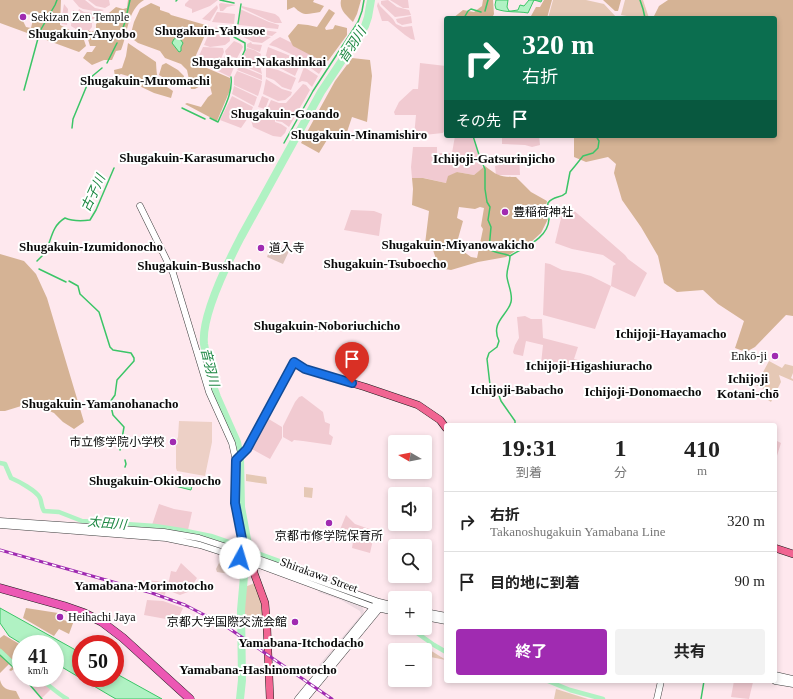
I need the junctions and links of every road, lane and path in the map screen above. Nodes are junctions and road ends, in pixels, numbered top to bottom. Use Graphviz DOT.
graph roads {
  1 [pos="140,206"];
  2 [pos="444,425"];
  3 [pos="238,458"];
  4 [pos="0,521"];
  5 [pos="0,526"];
  6 [pos="777,549"];
  7 [pos="793,554"];
  8 [pos="247,558"];
  9 [pos="0,588"];
  10 [pos="379,606"];
  11 [pos="388,606"];
  12 [pos="373,607"];
  13 [pos="388,609"];
  14 [pos="432,613"];
  15 [pos="444,616"];
  16 [pos="432,618"];
  17 [pos="444,621"];
  18 [pos="777,675"];
  19 [pos="793,679"];
  20 [pos="777,681"];
  21 [pos="661,683"];
  22 [pos="793,684"];
  23 [pos="301,698"];
  24 [pos="190,699"];
  25 [pos="270,699"];
  26 [pos="657,699"];
  1 -- 3 [label="street"];
  2 -- 3 [label="main road"];
  3 -- 8 [label="main road"];
  4 -- 8 [label="street, Shirakawa Street"];
  5 -- 8 [label="street, Shirakawa Street"];
  6 -- 7 [label="main road"];
  8 -- 10 [label="street, Shirakawa Street"];
  8 -- 12 [label="street, Shirakawa Street"];
  8 -- 25 [label="main road"];
  9 -- 24 [label="highway"];
  10 -- 11 [label="street, Shirakawa Street"];
  10 -- 12 [label="street"];
  10 -- 13 [label="street, Shirakawa Street"];
  10 -- 23 [label="street"];
  12 -- 23 [label="street"];
  14 -- 15 [label="street"];
  16 -- 17 [label="street"];
  18 -- 19 [label="street"];
  20 -- 22 [label="street"];
  21 -- 26 [label="street"];
}
